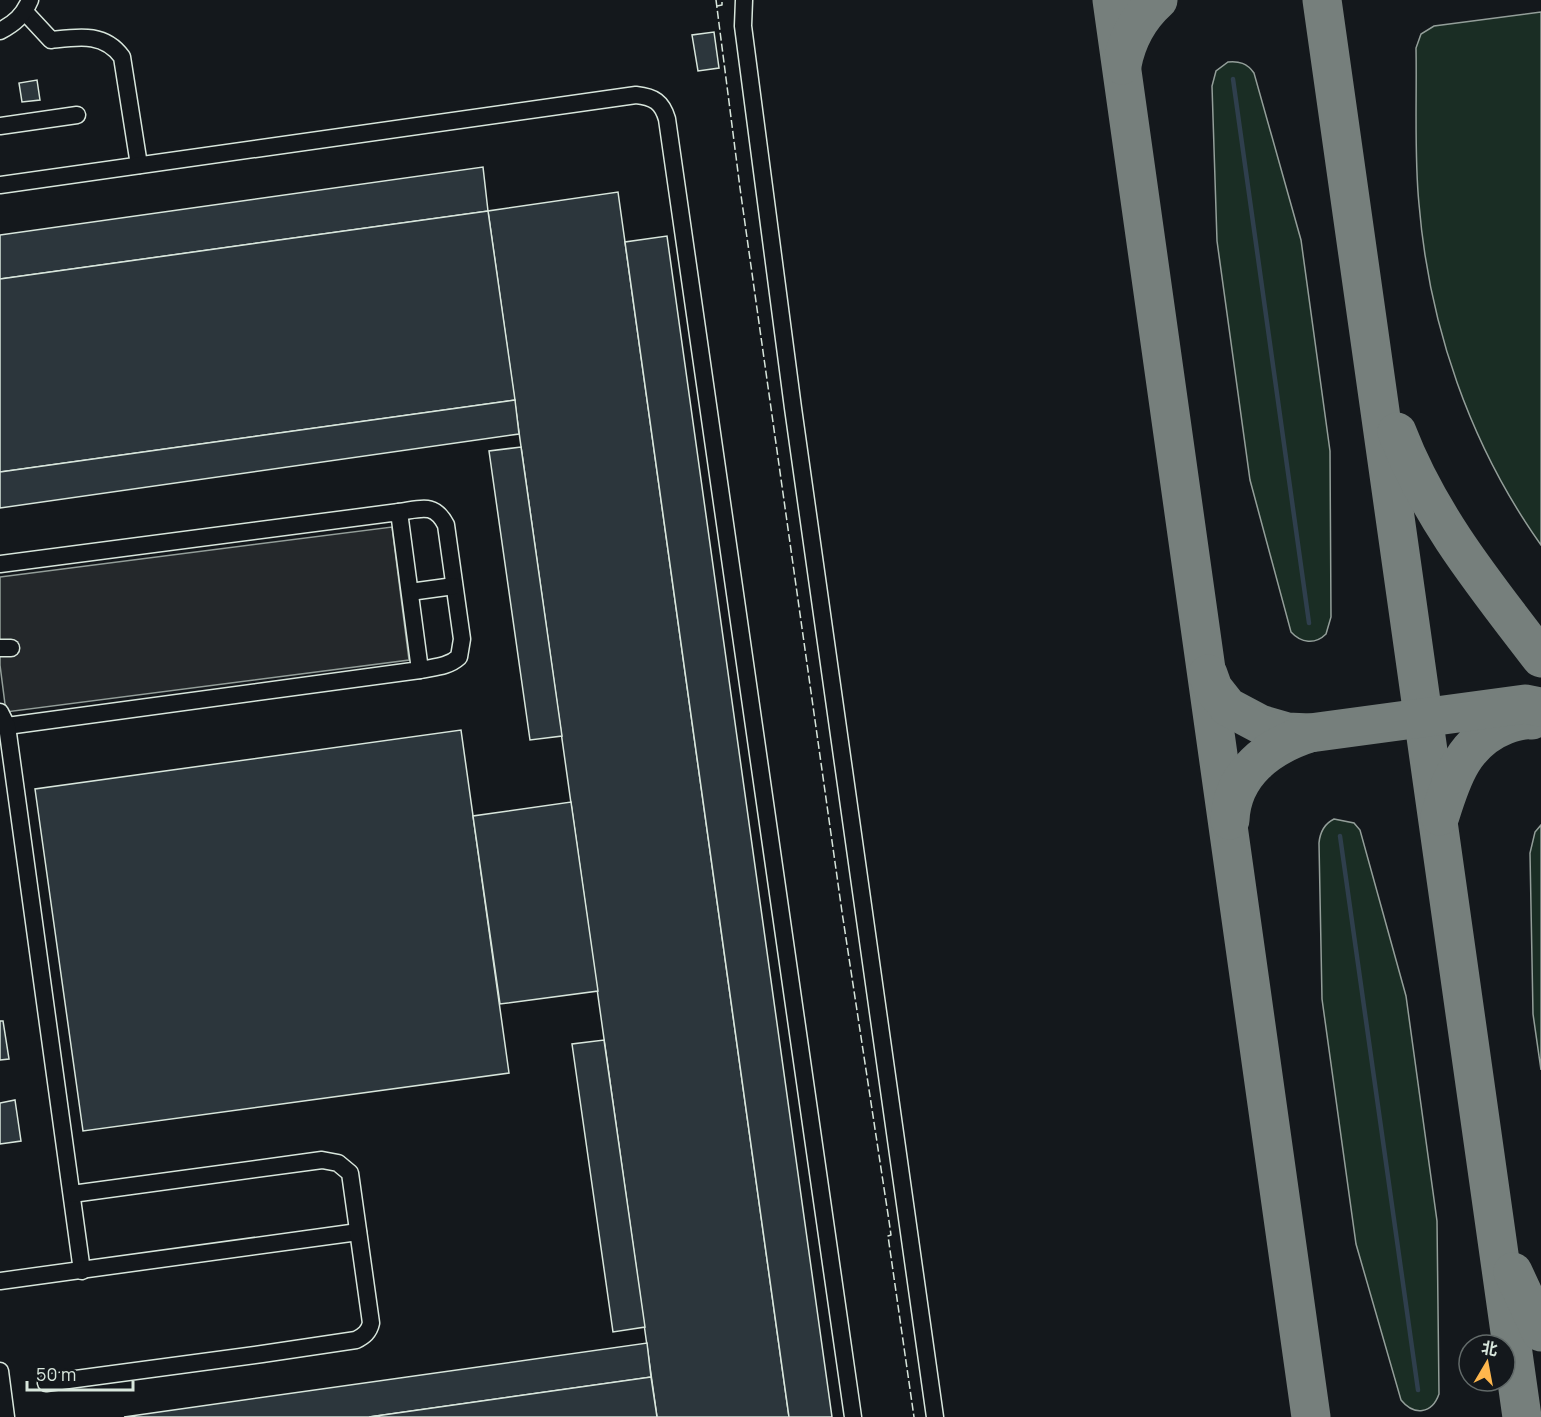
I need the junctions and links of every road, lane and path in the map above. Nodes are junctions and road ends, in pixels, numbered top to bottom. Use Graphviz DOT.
graph roads {
  1 [pos="744,0"];
  2 [pos="28,6"];
  3 [pos="0,31"];
  4 [pos="77,115"];
  5 [pos="0,126"];
  6 [pos="139,165"];
  7 [pos="0,185"];
  8 [pos="399,512"];
  9 [pos="0,564"];
  10 [pos="454,586"];
  11 [pos="410,592"];
  12 [pos="420,670"];
  13 [pos="4,719"];
  14 [pos="72,1194"];
  15 [pos="358,1232"];
  16 [pos="82,1271"];
  17 [pos="0,1281"];
  18 [pos="0,1371"];
  19 [pos="46,1383"];
  20 [pos="6,1417"];
  21 [pos="853,1417"];
  22 [pos="935,1417"];
  1 -- 22 [label="street"];
  2 -- 3 [label="street"];
  2 -- 6 [label="street"];
  4 -- 5 [label="street"];
  6 -- 7 [label="street"];
  6 -- 21 [label="street"];
  8 -- 9 [label="street"];
  8 -- 10 [label="street"];
  8 -- 11 [label="street"];
  10 -- 11 [label="street"];
  10 -- 12 [label="street"];
  11 -- 12 [label="street"];
  12 -- 13 [label="street"];
  13 -- 14 [label="street"];
  14 -- 15 [label="street"];
  14 -- 16 [label="street"];
  15 -- 16 [label="street"];
  15 -- 19 [label="street"];
  16 -- 17 [label="street"];
  18 -- 20 [label="street"];
}
